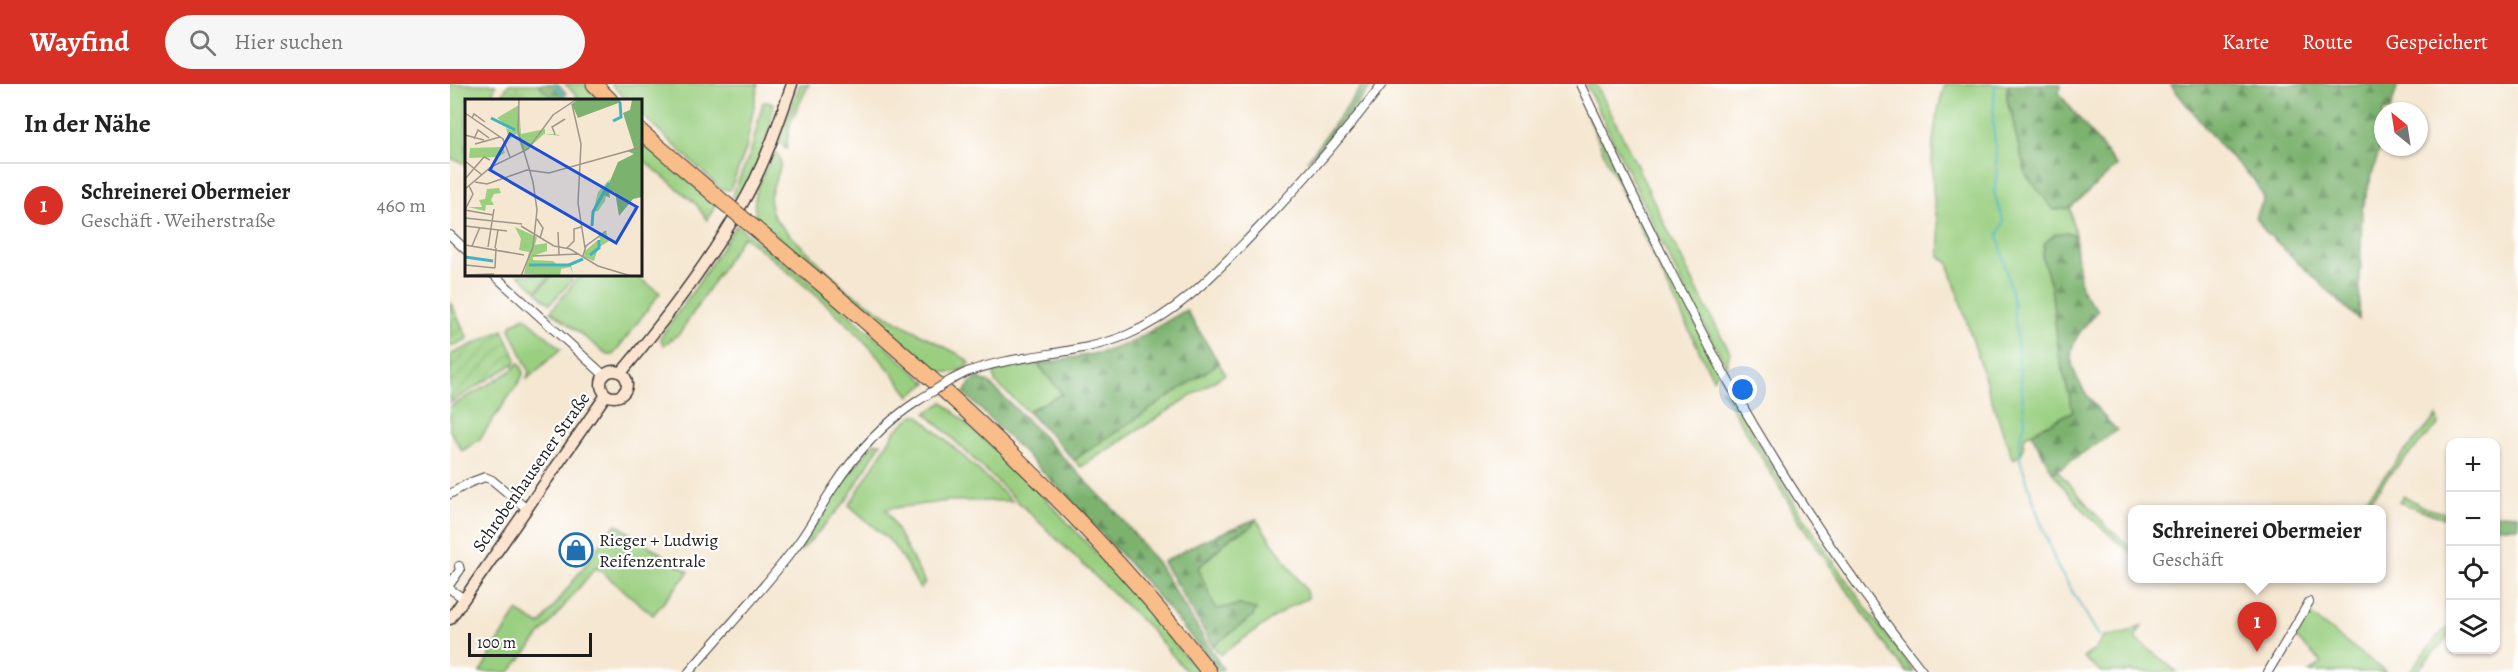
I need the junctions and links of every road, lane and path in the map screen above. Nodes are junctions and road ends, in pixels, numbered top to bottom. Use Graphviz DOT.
graph roads {
  1 [pos="594,84"];
  2 [pos="792,84"];
  3 [pos="1382,84"];
  4 [pos="1580,84"];
  5 [pos="609,99"];
  6 [pos="642,133"];
  7 [pos="450,235"];
  8 [pos="465,249"];
  9 [pos="495,276"];
  10 [pos="621,373"];
  11 [pos="604,375"];
  12 [pos="606,394"];
  13 [pos="450,494"];
  14 [pos="527,509"];
  15 [pos="459,566"];
  16 [pos="450,584"];
  17 [pos="450,589"];
  18 [pos="463,598"];
  19 [pos="2309,602"];
  20 [pos="450,619"];
  21 [pos="689,672"];
  22 [pos="1209,672"];
  23 [pos="1923,672"];
  24 [pos="2268,672"];
  1 -- 5 [label="highway"];
  2 -- 10 [label="main road"];
  3 -- 21 [label="street, bridge"];
  4 -- 23 [label="street"];
  6 -- 22 [label="highway, bridge"];
  7 -- 8 [label="street"];
  9 -- 11 [label="street"];
  10 -- 11 [label="main road"];
  10 -- 12 [label="main road"];
  11 -- 12 [label="main road"];
  12 -- 14 [label="main road, Schrobenhausener Straße"];
  13 -- 14 [label="street"];
  14 -- 18 [label="main road, Schrobenhausener Straße"];
  15 -- 16 [label="street, Schrobenhausener Straße"];
  17 -- 18 [label="street"];
  18 -- 20 [label="main road, Schrobenhausener Straße"];
  19 -- 24 [label="street"];
}
